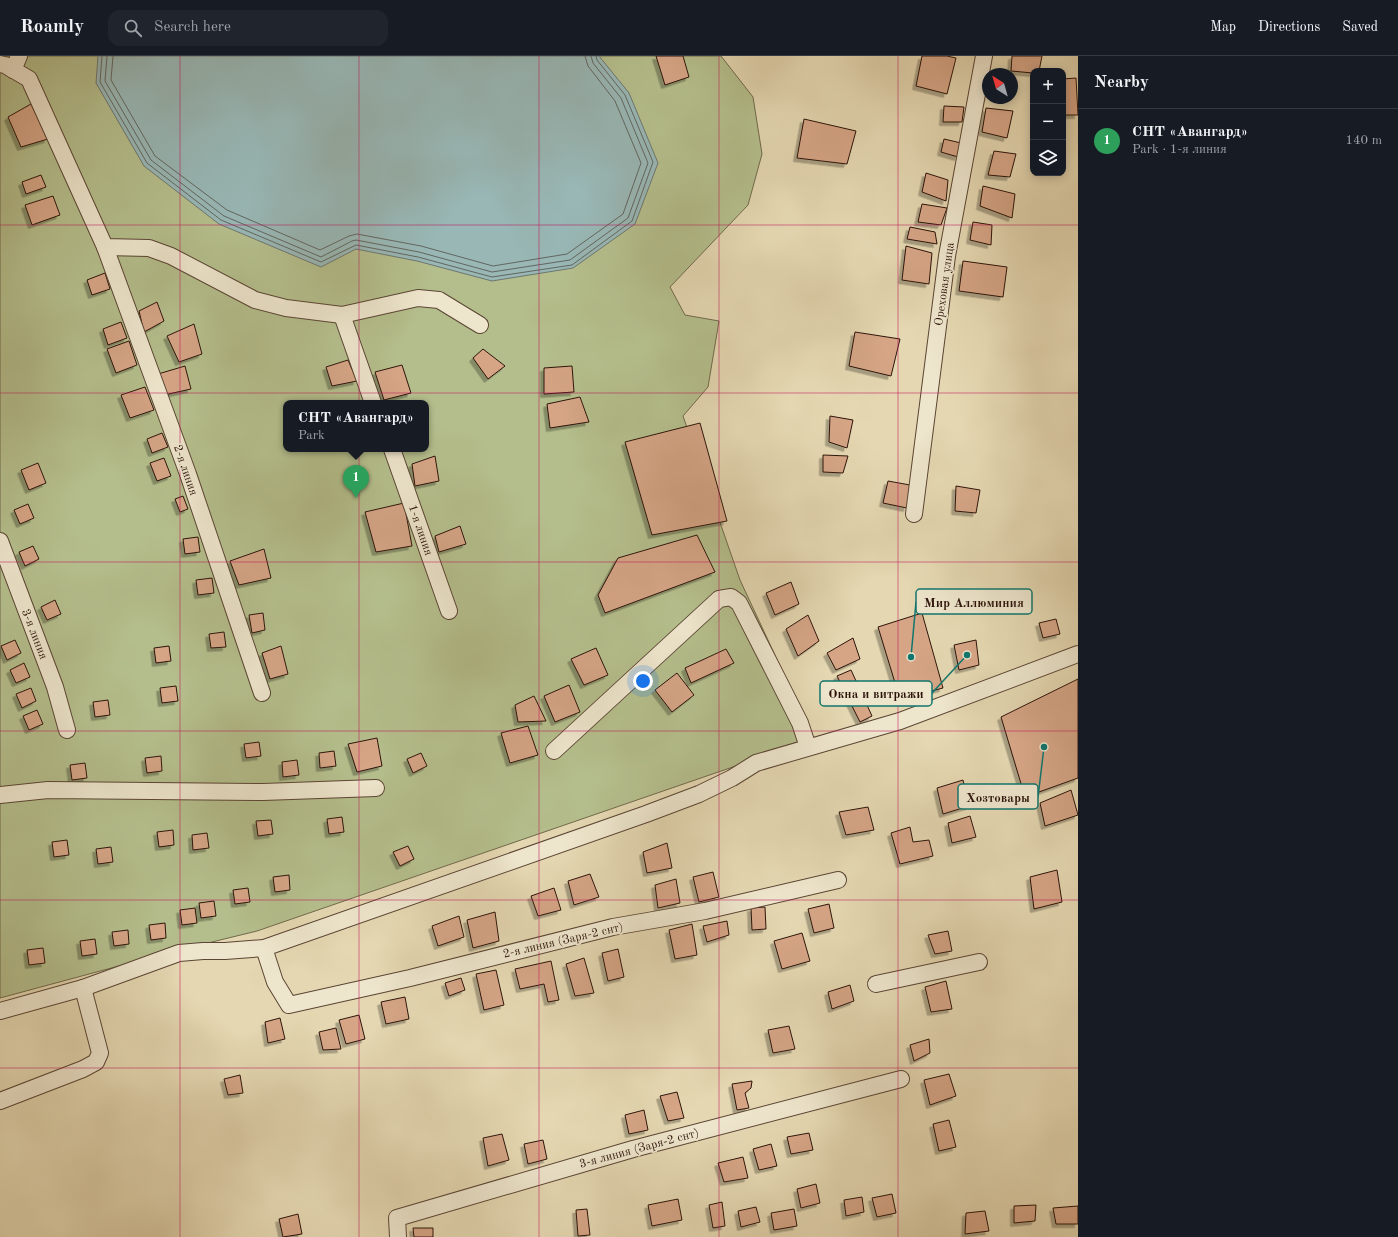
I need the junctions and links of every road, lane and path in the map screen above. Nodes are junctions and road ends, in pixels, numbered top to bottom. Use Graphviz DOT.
graph roads {
  1 [pos="984,56"];
  2 [pos="10,63"];
  3 [pos="105,247"];
  4 [pos="342,314"];
  5 [pos="480,325"];
  6 [pos="372,400"];
  7 [pos="393,452"];
  8 [pos="914,514"];
  9 [pos="0,541"];
  10 [pos="449,611"];
  11 [pos="1078,654"];
  12 [pos="262,693"];
  13 [pos="67,730"];
  14 [pos="808,747"];
  15 [pos="554,751"];
  16 [pos="376,788"];
  17 [pos="0,795"];
  18 [pos="838,880"];
  19 [pos="264,948"];
  20 [pos="979,962"];
  21 [pos="876,984"];
  22 [pos="83,988"];
  23 [pos="0,1011"];
  24 [pos="901,1079"];
  25 [pos="0,1101"];
  26 [pos="398,1237"];
  1 -- 8 [label="street, Ореховая улица"];
  2 -- 3 [label="street, 2-я линия"];
  3 -- 4 [label="street"];
  3 -- 12 [label="street, 2-я линия"];
  4 -- 5 [label="street"];
  4 -- 6 [label="street"];
  7 -- 10 [label="street, 1-я линия"];
  9 -- 13 [label="street, 3-я линия"];
  11 -- 14 [label="street"];
  14 -- 15 [label="street"];
  14 -- 19 [label="street"];
  16 -- 17 [label="street"];
  18 -- 19 [label="street, 2-я линия (Заря-2 снт)"];
  19 -- 22 [label="street"];
  20 -- 21 [label="street"];
  22 -- 23 [label="street"];
  22 -- 25 [label="street"];
  24 -- 26 [label="street, 3-я линия (Заря-2 снт)"];
}
